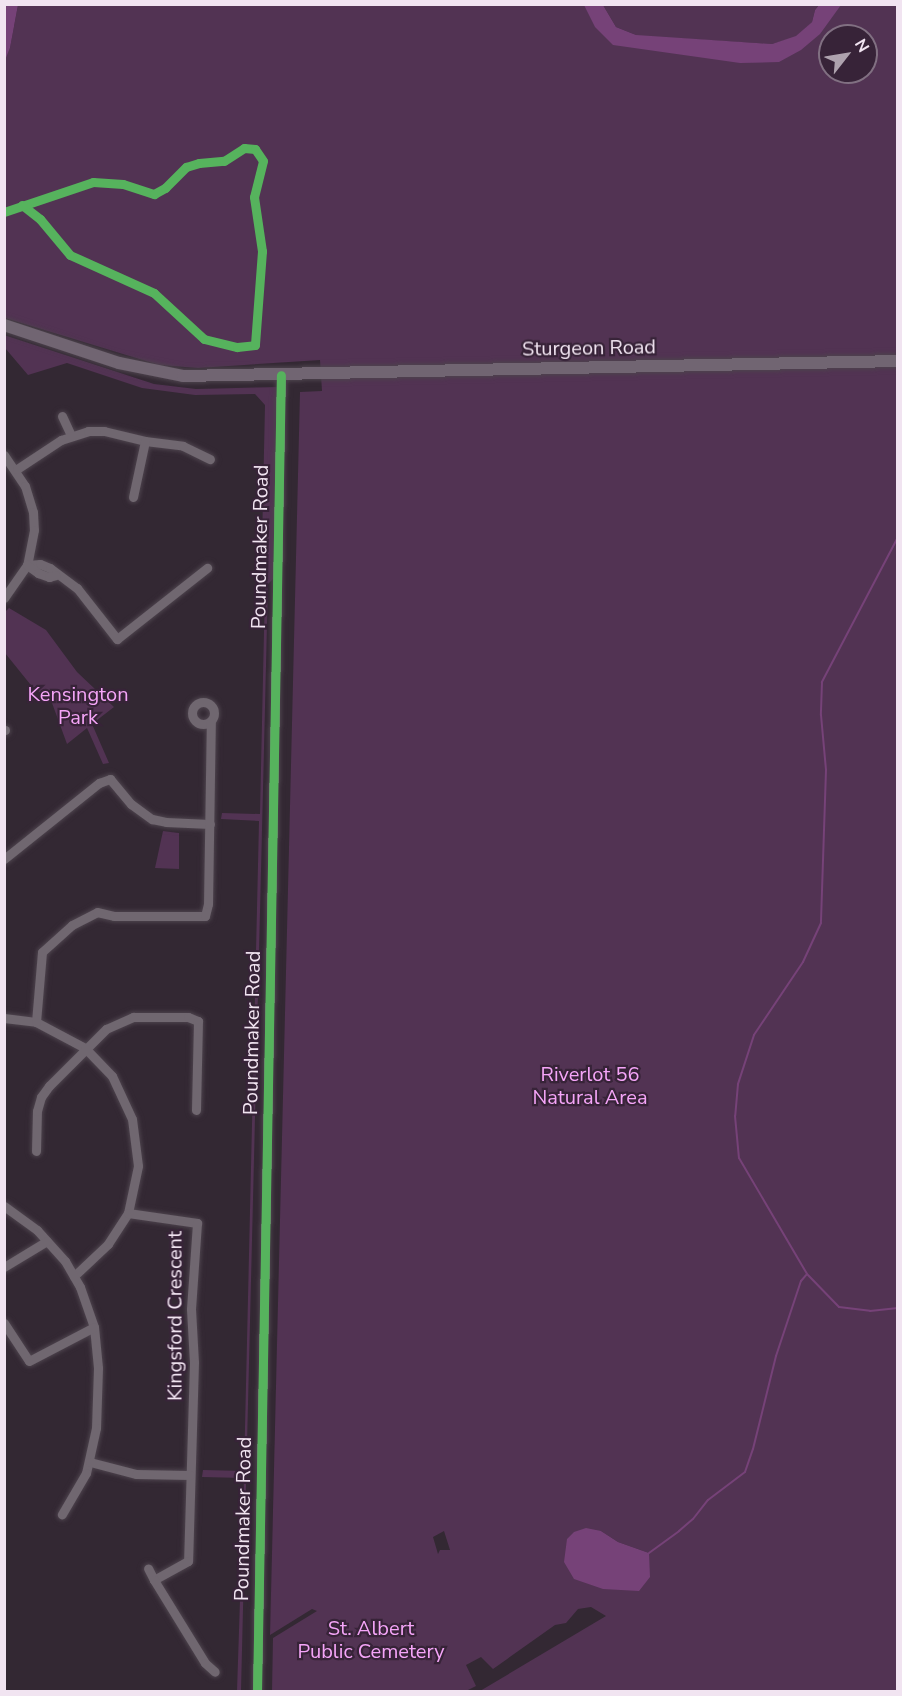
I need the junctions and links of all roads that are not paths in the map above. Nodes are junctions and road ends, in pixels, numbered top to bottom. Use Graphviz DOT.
graph roads {
  1 [pos="4,325"];
  2 [pos="897,361"];
  3 [pos="281,375"];
  4 [pos="62,416"];
  5 [pos="71,435"];
  6 [pos="145,441"];
  7 [pos="4,455"];
  8 [pos="210,459"];
  9 [pos="17,469"];
  10 [pos="133,497"];
  11 [pos="27,565"];
  12 [pos="207,568"];
  13 [pos="4,598"];
  14 [pos="211,721"];
  15 [pos="210,824"];
  16 [pos="4,859"];
  17 [pos="4,1018"];
  18 [pos="36,1022"];
  19 [pos="85,1048"];
  20 [pos="196,1110"];
  21 [pos="36,1151"];
  22 [pos="4,1206"];
  23 [pos="128,1213"];
  24 [pos="48,1241"];
  25 [pos="4,1267"];
  26 [pos="74,1276"];
  27 [pos="4,1323"];
  28 [pos="93,1327"];
  29 [pos="90,1462"];
  30 [pos="190,1475"];
  31 [pos="62,1514"];
  32 [pos="148,1568"];
  33 [pos="154,1580"];
  34 [pos="215,1672"];
  35 [pos="257,1692"];
  1 -- 3 [label="main road, Sturgeon Road"];
  2 -- 3 [label="main road, Sturgeon Road"];
  3 -- 35 [label="street, Poundmaker Road"];
  4 -- 5 [label="street"];
  5 -- 6 [label="street"];
  5 -- 9 [label="street"];
  6 -- 8 [label="street"];
  6 -- 10 [label="street"];
  7 -- 9 [label="street"];
  9 -- 11 [label="street"];
  11 -- 12 [label="street"];
  11 -- 13 [label="street"];
  14 -- 15 [label="street"];
  15 -- 16 [label="street"];
  15 -- 18 [label="street"];
  17 -- 18 [label="street"];
  18 -- 19 [label="street"];
  19 -- 20 [label="street"];
  19 -- 21 [label="street"];
  19 -- 23 [label="street"];
  22 -- 24 [label="street"];
  23 -- 26 [label="street"];
  23 -- 30 [label="street, Kingsford Crescent"];
  24 -- 25 [label="street"];
  24 -- 26 [label="street"];
  26 -- 28 [label="street"];
  27 -- 28 [label="street"];
  28 -- 29 [label="street"];
  29 -- 30 [label="street"];
  29 -- 31 [label="street"];
  30 -- 33 [label="street, Kingsford Crescent"];
  32 -- 33 [label="street"];
  33 -- 34 [label="street"];
}
